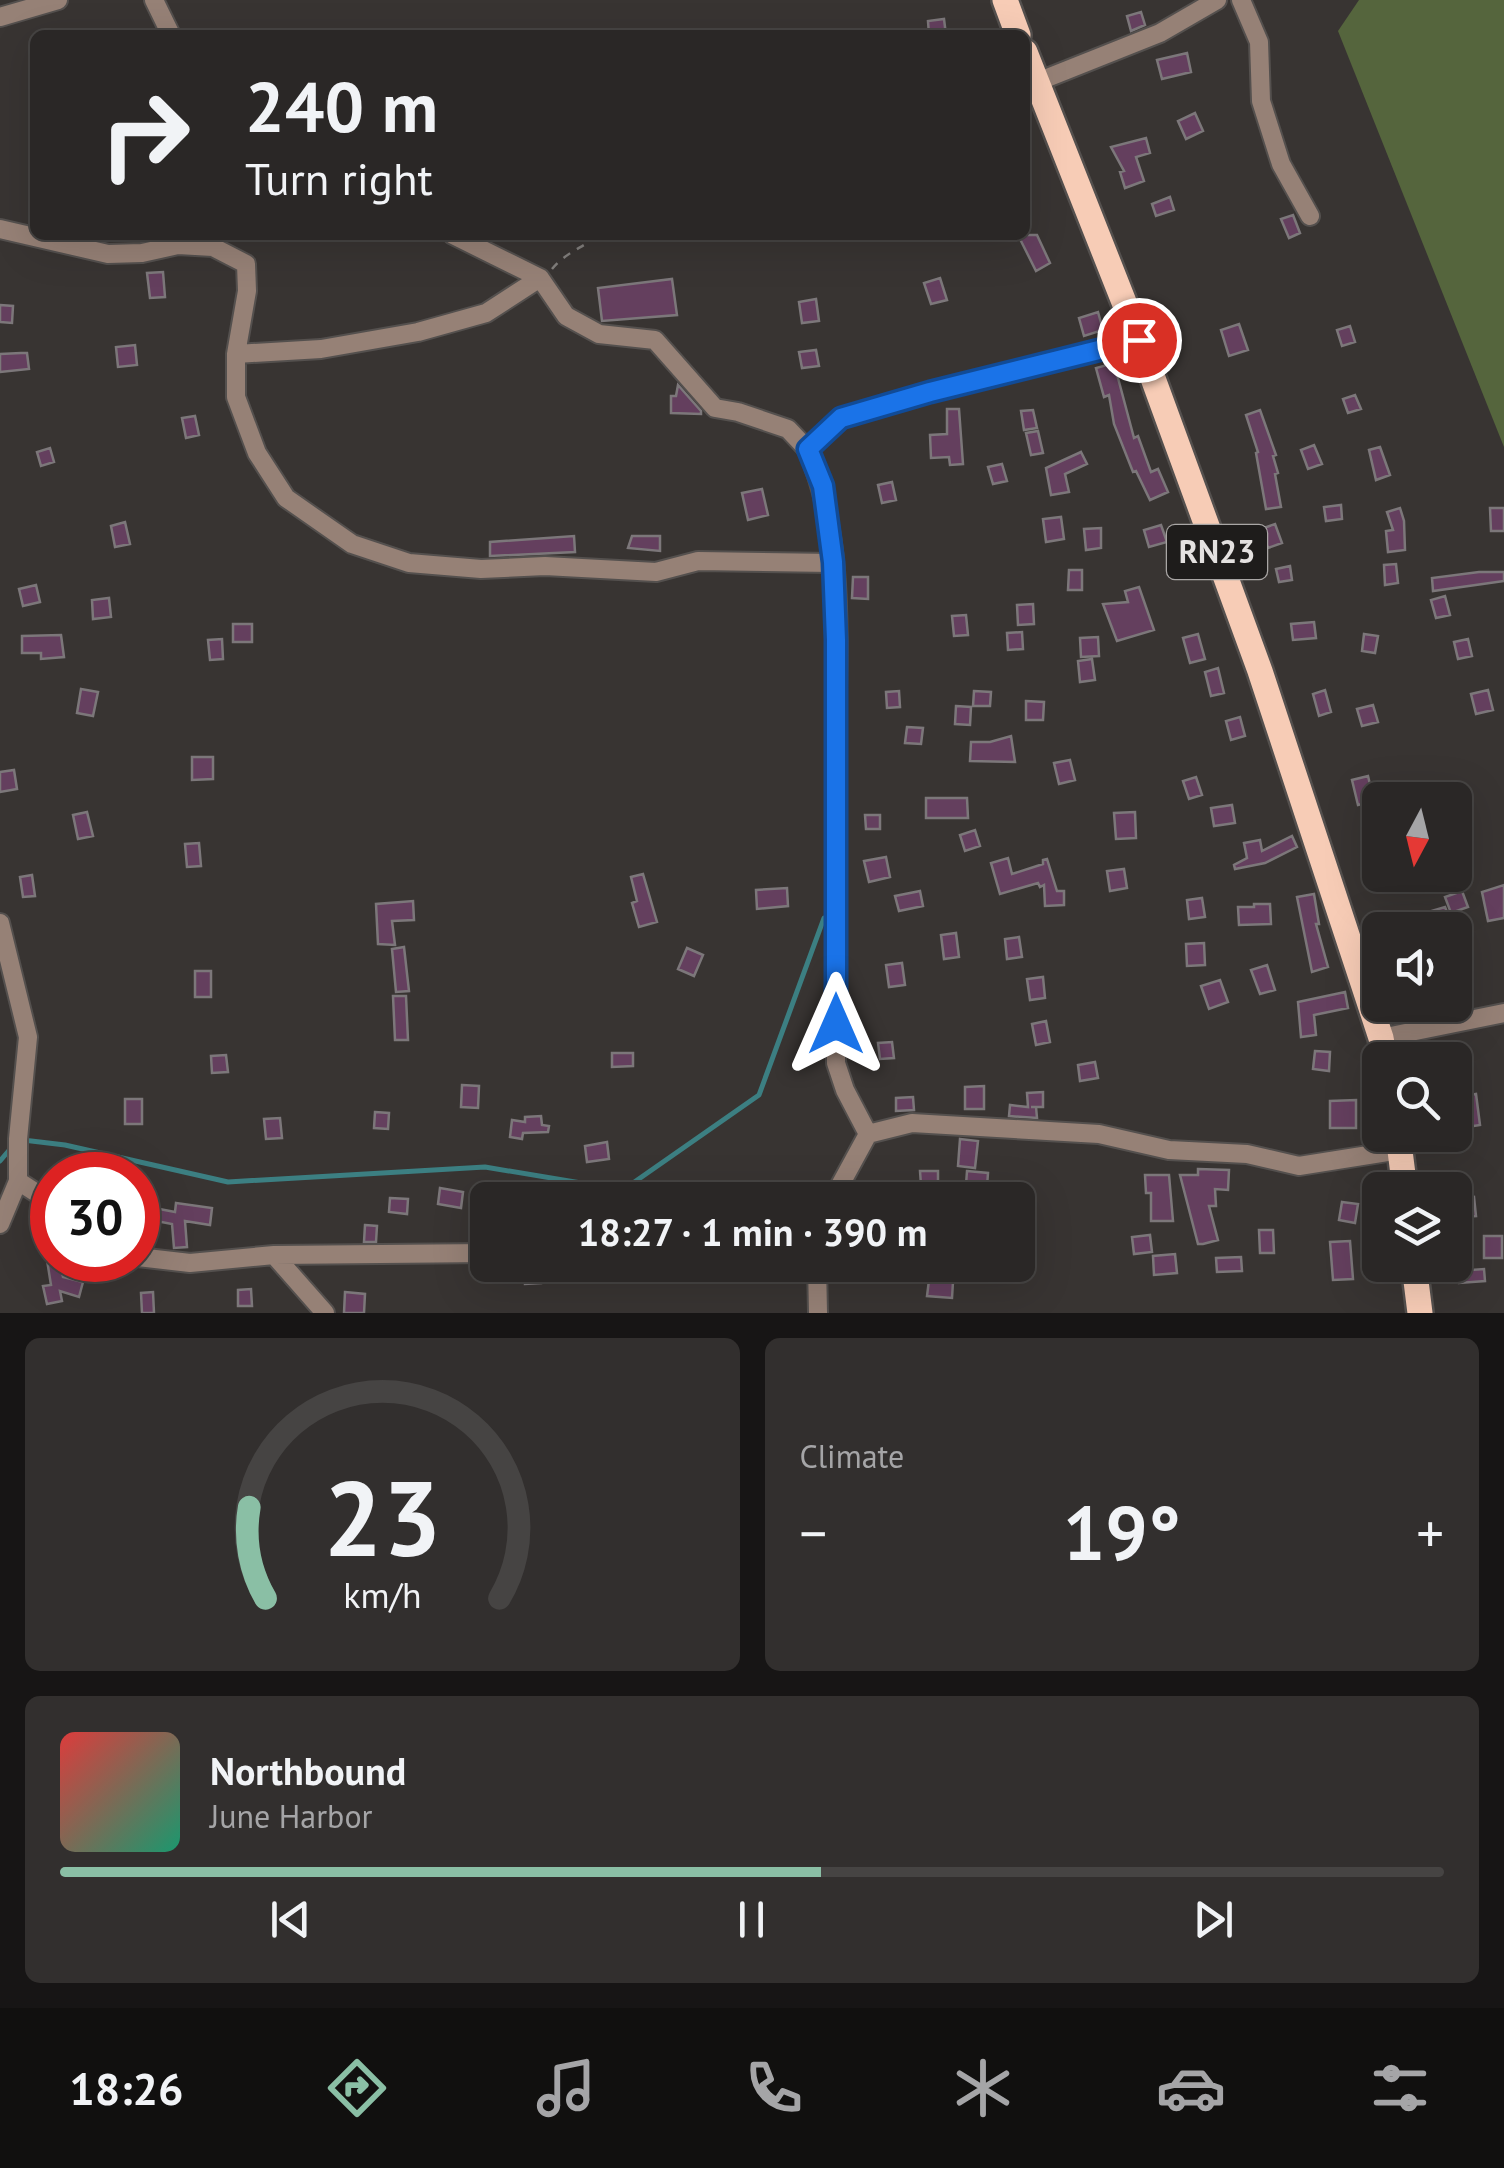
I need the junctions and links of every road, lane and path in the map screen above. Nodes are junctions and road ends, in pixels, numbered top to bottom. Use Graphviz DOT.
graph roads {
  1 [pos="58,0"];
  2 [pos="154,0"];
  3 [pos="1004,0"];
  4 [pos="1217,0"];
  5 [pos="1241,0"];
  6 [pos="0,17"];
  7 [pos="169,30"];
  8 [pos="1016,30"];
  9 [pos="1030,64"];
  10 [pos="1037,82"];
  11 [pos="1310,216"];
  12 [pos="0,229"];
  13 [pos="30,236"];
  14 [pos="48,240"];
  15 [pos="463,240"];
  16 [pos="593,240"];
  17 [pos="540,278"];
  18 [pos="1139,340"];
  19 [pos="236,354"];
  20 [pos="808,449"];
  21 [pos="833,562"];
  22 [pos="0,923"];
  23 [pos="1504,1013"];
  24 [pos="1380,1042"];
  25 [pos="1406,1042"];
  26 [pos="868,1134"];
  27 [pos="1362,1151"];
  28 [pos="18,1181"];
  29 [pos="842,1182"];
  30 [pos="30,1189"];
  31 [pos="0,1224"];
  32 [pos="470,1253"];
  33 [pos="274,1254"];
  34 [pos="160,1260"];
  35 [pos="817,1282"];
  36 [pos="1416,1282"];
  37 [pos="325,1313"];
  38 [pos="818,1313"];
  39 [pos="1420,1313"];
  1 -- 6 [label="street"];
  2 -- 7 [label="street"];
  3 -- 8 [label="main road"];
  4 -- 10 [label="street"];
  5 -- 11 [label="street"];
  9 -- 10 [label="main road, RN23"];
  10 -- 18 [label="main road, RN23"];
  12 -- 13 [label="street"];
  14 -- 19 [label="street"];
  15 -- 17 [label="street"];
  16 -- 17 [label="path"];
  17 -- 19 [label="street"];
  17 -- 20 [label="street"];
  18 -- 20 [label="street"];
  18 -- 24 [label="main road, RN23"];
  19 -- 21 [label="street"];
  20 -- 21 [label="street"];
  21 -- 26 [label="street"];
  22 -- 28 [label="street"];
  23 -- 25 [label="street"];
  26 -- 27 [label="street"];
  26 -- 29 [label="street"];
  28 -- 30 [label="street"];
  28 -- 31 [label="street"];
  32 -- 33 [label="street"];
  33 -- 34 [label="street"];
  33 -- 37 [label="street"];
  35 -- 38 [label="street"];
  36 -- 39 [label="main road"];
}
